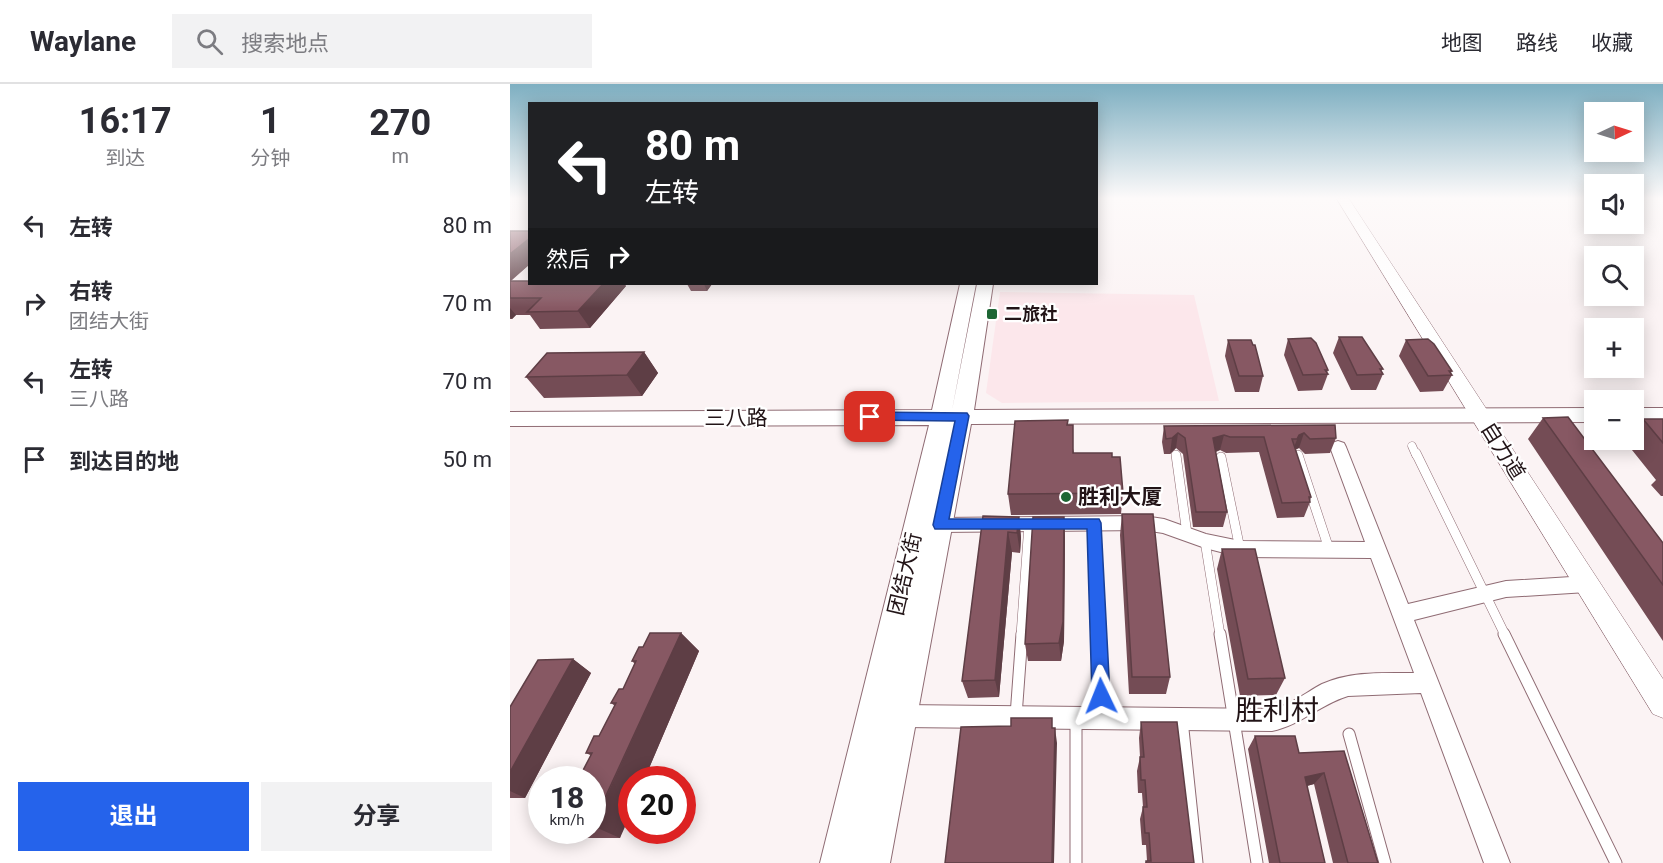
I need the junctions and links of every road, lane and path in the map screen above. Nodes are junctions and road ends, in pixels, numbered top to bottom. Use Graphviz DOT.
graph roads {
  1 [pos="1366,235"];
  2 [pos="968,285"];
  3 [pos="985,285"];
  4 [pos="1584,415"];
  5 [pos="1644,415"];
  6 [pos="1663,415"];
  7 [pos="952,416"];
  8 [pos="1480,416"];
  9 [pos="512,421"];
  10 [pos="1338,447"];
  11 [pos="1412,447"];
  12 [pos="1176,455"];
  13 [pos="1298,455"];
  14 [pos="1221,456"];
  15 [pos="1094,523"];
  16 [pos="1029,524"];
  17 [pos="940,525"];
  18 [pos="1187,534"];
  19 [pos="1205,541"];
  20 [pos="1240,549"];
  21 [pos="1329,549"];
  22 [pos="1377,550"];
  23 [pos="1587,584"];
  24 [pos="1483,594"];
  25 [pos="1402,614"];
  26 [pos="1429,683"];
  27 [pos="1663,704"];
  28 [pos="902,716"];
  29 [pos="1016,717"];
  30 [pos="1076,717"];
  31 [pos="1102,718"];
  32 [pos="1182,719"];
  33 [pos="1234,719"];
  34 [pos="1349,735"];
  35 [pos="838,863"];
  36 [pos="872,863"];
  37 [pos="1076,863"];
  38 [pos="1197,863"];
  39 [pos="1257,863"];
  40 [pos="1385,863"];
  41 [pos="1497,863"];
  42 [pos="1616,863"];
  1 -- 8 [label="street, 自力道"];
  2 -- 7 [label="main road, 团结大街"];
  3 -- 7 [label="main road, 团结大街"];
  4 -- 8 [label="main road, 三八路"];
  5 -- 6 [label="main road"];
  7 -- 8 [label="main road, 三八路"];
  7 -- 9 [label="main road, 三八路"];
  7 -- 17 [label="main road, 团结大街"];
  7 -- 35 [label="main road, 团结大街"];
  8 -- 23 [label="street, 自力道"];
  10 -- 22 [label="street"];
  11 -- 24 [label="lane"];
  12 -- 18 [label="lane"];
  13 -- 21 [label="lane"];
  14 -- 20 [label="lane"];
  15 -- 16 [label="street"];
  15 -- 18 [label="street"];
  15 -- 31 [label="lane"];
  16 -- 17 [label="street"];
  16 -- 29 [label="lane"];
  17 -- 28 [label="main road, 团结大街"];
  18 -- 19 [label="street"];
  19 -- 20 [label="street"];
  19 -- 33 [label="lane"];
  20 -- 21 [label="street"];
  21 -- 22 [label="street"];
  22 -- 25 [label="street"];
  23 -- 24 [label="street"];
  23 -- 27 [label="street, 自力道"];
  24 -- 25 [label="street"];
  24 -- 42 [label="lane"];
  25 -- 26 [label="street"];
  26 -- 33 [label="street"];
  26 -- 41 [label="street"];
  28 -- 29 [label="street"];
  28 -- 36 [label="main road, 团结大街"];
  29 -- 30 [label="street"];
  30 -- 31 [label="street"];
  30 -- 37 [label="lane"];
  31 -- 32 [label="street"];
  32 -- 33 [label="street"];
  32 -- 38 [label="lane"];
  33 -- 39 [label="lane"];
  34 -- 40 [label="lane"];
}
